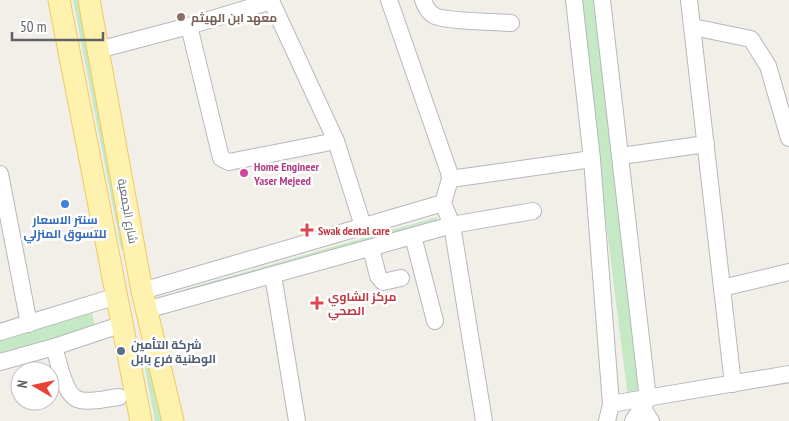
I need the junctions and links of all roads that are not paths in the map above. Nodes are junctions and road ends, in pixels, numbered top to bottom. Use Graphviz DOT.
graph roads {
  1 [pos="59,0"];
  2 [pos="89,0"];
  3 [pos="389,0"];
  4 [pos="423,0"];
  5 [pos="574,0"];
  6 [pos="602,0"];
  7 [pos="688,0"];
  8 [pos="511,23"];
  9 [pos="189,26"];
  10 [pos="693,27"];
  11 [pos="98,50"];
  12 [pos="789,138"];
  13 [pos="336,141"];
  14 [pos="706,144"];
  15 [pos="621,156"];
  16 [pos="592,159"];
  17 [pos="0,174"];
  18 [pos="450,179"];
  19 [pos="443,203"];
  20 [pos="533,211"];
  21 [pos="452,225"];
  22 [pos="363,226"];
  23 [pos="5,233"];
  24 [pos="413,236"];
  25 [pos="371,248"];
  26 [pos="789,272"];
  27 [pos="273,275"];
  28 [pos="401,278"];
  29 [pos="722,288"];
  30 [pos="117,296"];
  31 [pos="144,301"];
  32 [pos="435,321"];
  33 [pos="29,324"];
  34 [pos="123,324"];
  35 [pos="0,332"];
  36 [pos="153,338"];
  37 [pos="127,346"];
  38 [pos="54,347"];
  39 [pos="158,360"];
  40 [pos="0,362"];
  41 [pos="131,368"];
  42 [pos="789,374"];
  43 [pos="733,384"];
  44 [pos="119,397"];
  45 [pos="645,403"];
  46 [pos="611,404"];
  47 [pos="141,421"];
  48 [pos="173,421"];
  49 [pos="297,421"];
  50 [pos="484,421"];
  51 [pos="607,421"];
  52 [pos="633,421"];
  53 [pos="651,421"];
  1 -- 30 [label="main road"];
  2 -- 11 [label="main road, شارع الجمعية"];
  3 -- 18 [label="street"];
  4 -- 8 [label="street"];
  5 -- 16 [label="street"];
  6 -- 15 [label="street"];
  7 -- 10 [label="street"];
  9 -- 11 [label="street"];
  9 -- 13 [label="street"];
  9 -- 13 [label="street"];
  10 -- 12 [label="street"];
  10 -- 14 [label="street"];
  11 -- 31 [label="main road, شارع الجمعية"];
  13 -- 22 [label="street"];
  14 -- 15 [label="street"];
  14 -- 29 [label="street"];
  15 -- 45 [label="street"];
  16 -- 18 [label="street"];
  16 -- 46 [label="street"];
  17 -- 23 [label="street"];
  18 -- 19 [label="street"];
  19 -- 21 [label="street"];
  19 -- 22 [label="street"];
  20 -- 21 [label="street"];
  21 -- 24 [label="street"];
  21 -- 50 [label="street"];
  22 -- 31 [label="street"];
  23 -- 33 [label="street"];
  24 -- 25 [label="street"];
  24 -- 32 [label="street"];
  25 -- 27 [label="street"];
  25 -- 28 [label="street"];
  26 -- 29 [label="street"];
  27 -- 31 [label="street"];
  27 -- 49 [label="street"];
  29 -- 43 [label="street"];
  30 -- 33 [label="street"];
  30 -- 34 [label="main road"];
  31 -- 36 [label="main road, شارع الجمعية"];
  33 -- 35 [label="street"];
  34 -- 37 [label="main road"];
  34 -- 38 [label="street"];
  36 -- 37 [label="main road"];
  36 -- 39 [label="main road, شارع الجمعية"];
  37 -- 41 [label="main road"];
  38 -- 40 [label="street"];
  38 -- 44 [label="street"];
  39 -- 41 [label="main road"];
  39 -- 48 [label="main road, شارع الجمعية"];
  41 -- 47 [label="main road"];
  42 -- 43 [label="street"];
  43 -- 45 [label="street"];
  45 -- 46 [label="street"];
  45 -- 52 [label="street"];
  45 -- 53 [label="street"];
  46 -- 51 [label="street"];
}
